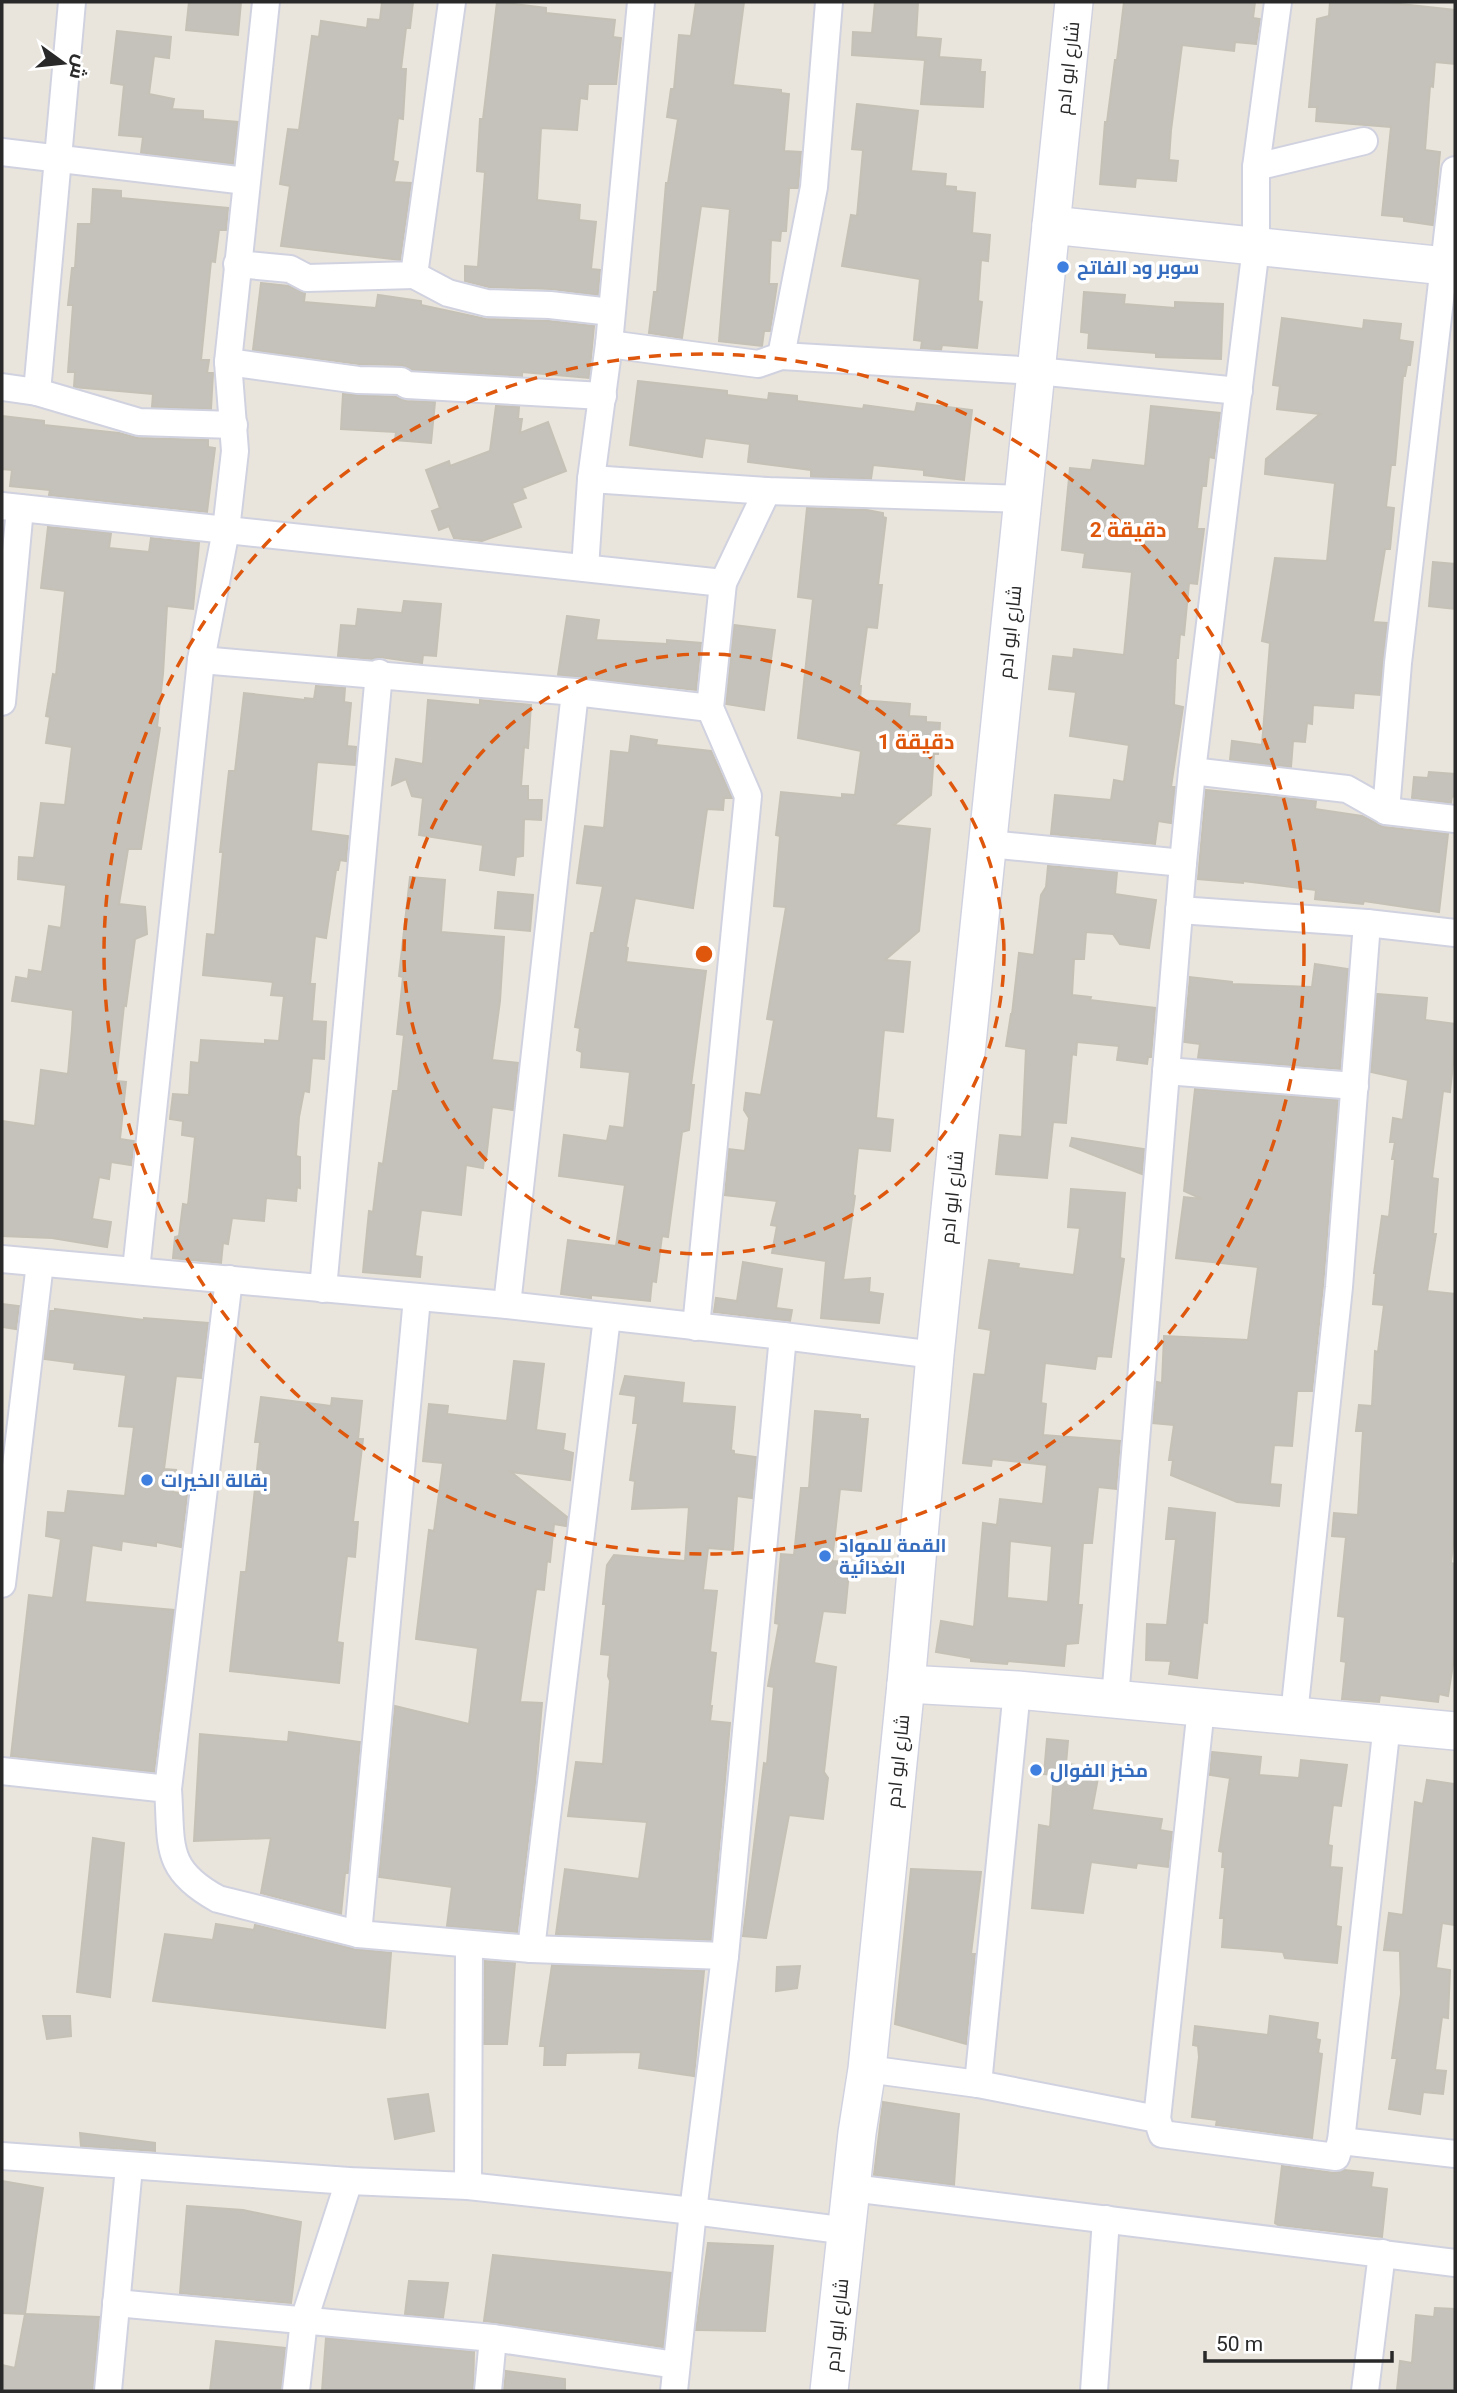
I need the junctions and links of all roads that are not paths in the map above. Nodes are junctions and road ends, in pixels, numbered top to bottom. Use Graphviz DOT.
graph roads {
  1 [pos="72,2"];
  2 [pos="266,2"];
  3 [pos="452,2"];
  4 [pos="641,2"];
  5 [pos="829,2"];
  6 [pos="1074,2"];
  7 [pos="1278,2"];
  8 [pos="1364,141"];
  9 [pos="2,152"];
  10 [pos="58,159"];
  11 [pos="1256,167"];
  12 [pos="1455,170"];
  13 [pos="246,181"];
  14 [pos="1051,225"];
  15 [pos="1256,247"];
  16 [pos="237,264"];
  17 [pos="1450,267"];
  18 [pos="414,275"];
  19 [pos="611,312"];
  20 [pos="610,344"];
  21 [pos="781,356"];
  22 [pos="228,362"];
  23 [pos="1037,371"];
  24 [pos="2,387"];
  25 [pos="1239,391"];
  26 [pos="37,392"];
  27 [pos="603,396"];
  28 [pos="234,425"];
  29 [pos="591,479"];
  30 [pos="767,491"];
  31 [pos="1023,499"];
  32 [pos="11,507"];
  33 [pos="226,530"];
  34 [pos="585,568"];
  35 [pos="723,583"];
  36 [pos="201,660"];
  37 [pos="379,673"];
  38 [pos="575,692"];
  39 [pos="2,702"];
  40 [pos="710,708"];
  41 [pos="1192,771"];
  42 [pos="1386,811"];
  43 [pos="1455,819"];
  44 [pos="989,844"];
  45 [pos="1183,863"];
  46 [pos="1179,911"];
  47 [pos="1367,923"];
  48 [pos="1455,933"];
  49 [pos="1166,1070"];
  50 [pos="1355,1086"];
  51 [pos="2,1259"];
  52 [pos="40,1263"];
  53 [pos="136,1270"];
  54 [pos="229,1279"];
  55 [pos="323,1289"];
  56 [pos="417,1298"];
  57 [pos="507,1306"];
  58 [pos="607,1317"];
  59 [pos="696,1327"];
  60 [pos="783,1336"];
  61 [pos="935,1355"];
  62 [pos="2,1584"];
  63 [pos="906,1684"];
  64 [pos="1017,1690"];
  65 [pos="1115,1699"];
  66 [pos="1201,1708"];
  67 [pos="1294,1715"];
  68 [pos="1387,1724"];
  69 [pos="1455,1731"];
  70 [pos="2,1771"];
  71 [pos="168,1789"];
  72 [pos="358,1934"];
  73 [pos="469,1944"];
  74 [pos="531,1950"];
  75 [pos="725,1956"];
  76 [pos="867,2069"];
  77 [pos="978,2084"];
  78 [pos="1157,2119"];
  79 [pos="1341,2141"];
  80 [pos="1455,2154"];
  81 [pos="2,2156"];
  82 [pos="129,2167"];
  83 [pos="349,2182"];
  84 [pos="468,2186"];
  85 [pos="852,2188"];
  86 [pos="693,2211"];
  87 [pos="1106,2219"];
  88 [pos="848,2231"];
  89 [pos="1382,2253"];
  90 [pos="1455,2263"];
  91 [pos="116,2303"];
  92 [pos="304,2320"];
  93 [pos="494,2338"];
  94 [pos="676,2365"];
  95 [pos="108,2391"];
  96 [pos="296,2391"];
  97 [pos="488,2391"];
  98 [pos="674,2391"];
  99 [pos="830,2391"];
  100 [pos="1094,2391"];
  101 [pos="1365,2391"];
  1 -- 10 [label="street"];
  2 -- 13 [label="street"];
  3 -- 18 [label="street"];
  4 -- 19 [label="street"];
  5 -- 21 [label="street"];
  6 -- 14 [label="street, شارع ابو ادم"];
  7 -- 11 [label="street"];
  8 -- 11 [label="street"];
  9 -- 10 [label="street"];
  10 -- 13 [label="street"];
  10 -- 26 [label="street"];
  11 -- 15 [label="street"];
  12 -- 17 [label="street"];
  13 -- 16 [label="street"];
  14 -- 15 [label="street"];
  14 -- 23 [label="street, شارع ابو ادم"];
  15 -- 17 [label="street"];
  15 -- 25 [label="street"];
  16 -- 18 [label="street"];
  16 -- 22 [label="street"];
  17 -- 42 [label="street"];
  18 -- 19 [label="street"];
  19 -- 20 [label="street"];
  20 -- 21 [label="street"];
  20 -- 27 [label="street"];
  21 -- 23 [label="street"];
  22 -- 27 [label="street"];
  22 -- 28 [label="street"];
  23 -- 25 [label="street"];
  23 -- 31 [label="street, شارع ابو ادم"];
  24 -- 26 [label="street"];
  25 -- 41 [label="street"];
  26 -- 28 [label="street"];
  27 -- 29 [label="street"];
  28 -- 33 [label="street"];
  29 -- 30 [label="street"];
  29 -- 34 [label="street"];
  30 -- 31 [label="street"];
  30 -- 35 [label="street"];
  31 -- 44 [label="street, شارع ابو ادم"];
  32 -- 33 [label="street"];
  32 -- 39 [label="street"];
  33 -- 34 [label="street"];
  33 -- 36 [label="street"];
  34 -- 35 [label="street"];
  35 -- 40 [label="street"];
  36 -- 37 [label="street"];
  36 -- 53 [label="street"];
  37 -- 38 [label="street"];
  37 -- 55 [label="street"];
  38 -- 40 [label="street"];
  38 -- 57 [label="street"];
  40 -- 59 [label="street"];
  41 -- 42 [label="street"];
  41 -- 45 [label="street"];
  42 -- 43 [label="street"];
  44 -- 45 [label="street"];
  44 -- 61 [label="street, شارع ابو ادم"];
  45 -- 46 [label="street"];
  46 -- 47 [label="street"];
  46 -- 49 [label="street"];
  47 -- 48 [label="street"];
  47 -- 50 [label="street"];
  49 -- 50 [label="street"];
  49 -- 65 [label="street"];
  50 -- 67 [label="street"];
  51 -- 52 [label="street"];
  52 -- 53 [label="street"];
  52 -- 62 [label="street"];
  53 -- 54 [label="street"];
  54 -- 55 [label="street"];
  54 -- 71 [label="street"];
  55 -- 56 [label="street"];
  56 -- 57 [label="street"];
  56 -- 72 [label="street"];
  57 -- 58 [label="street"];
  58 -- 59 [label="street"];
  58 -- 74 [label="street"];
  59 -- 60 [label="street"];
  60 -- 61 [label="street"];
  60 -- 75 [label="street"];
  61 -- 63 [label="street, شارع ابو ادم"];
  63 -- 64 [label="street"];
  63 -- 76 [label="street, شارع ابو ادم"];
  64 -- 65 [label="street"];
  64 -- 77 [label="street"];
  65 -- 66 [label="street"];
  66 -- 67 [label="street"];
  66 -- 78 [label="street"];
  67 -- 68 [label="street"];
  68 -- 69 [label="street"];
  68 -- 79 [label="street"];
  70 -- 71 [label="street"];
  71 -- 72 [label="street"];
  72 -- 73 [label="street"];
  73 -- 74 [label="street"];
  73 -- 84 [label="street"];
  74 -- 75 [label="street"];
  75 -- 86 [label="street"];
  76 -- 77 [label="street"];
  76 -- 85 [label="street, شارع ابو ادم"];
  77 -- 78 [label="street"];
  78 -- 79 [label="street"];
  79 -- 80 [label="street"];
  81 -- 82 [label="street"];
  82 -- 83 [label="street"];
  82 -- 91 [label="street"];
  83 -- 84 [label="street"];
  83 -- 92 [label="street"];
  84 -- 86 [label="street"];
  85 -- 87 [label="street"];
  85 -- 88 [label="street, شارع ابو ادم"];
  86 -- 88 [label="street"];
  86 -- 94 [label="street"];
  87 -- 89 [label="street"];
  87 -- 100 [label="street"];
  88 -- 99 [label="street, شارع ابو ادم"];
  89 -- 90 [label="street"];
  89 -- 101 [label="street"];
  91 -- 92 [label="street"];
  91 -- 95 [label="street"];
  92 -- 93 [label="street"];
  92 -- 96 [label="street"];
  93 -- 94 [label="street"];
  93 -- 97 [label="street"];
  94 -- 98 [label="street"];
}
